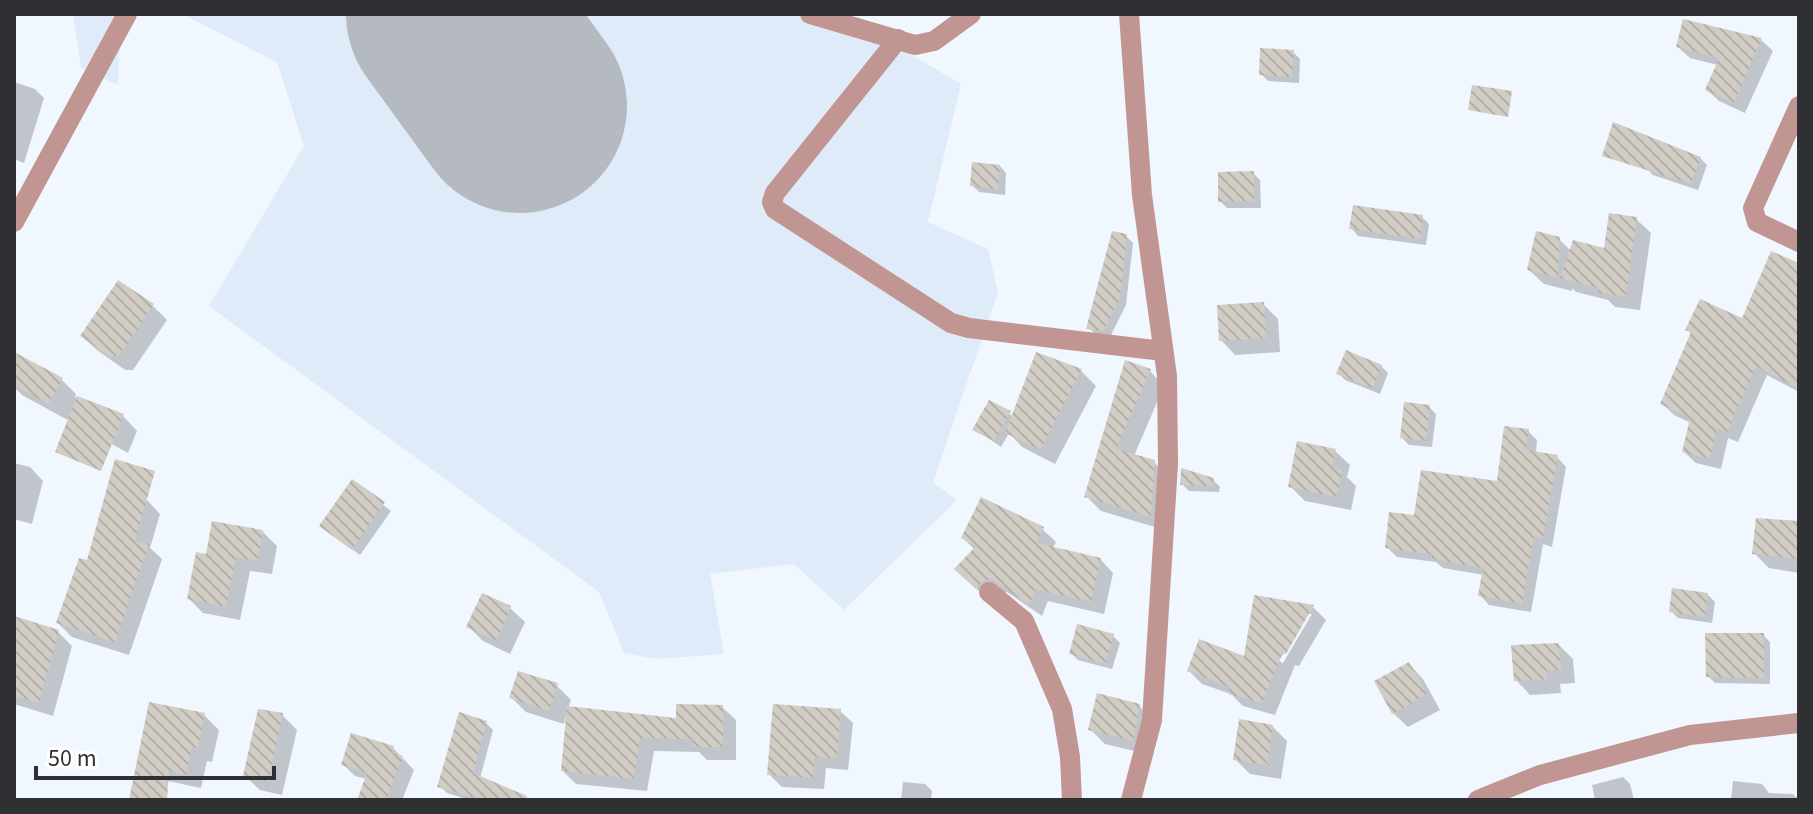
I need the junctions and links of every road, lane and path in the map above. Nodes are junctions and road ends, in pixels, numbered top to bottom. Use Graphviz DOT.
graph roads {
  1 [pos="127,14"];
  2 [pos="810,14"];
  3 [pos="971,14"];
  4 [pos="1129,14"];
  5 [pos="898,39"];
  6 [pos="1799,106"];
  7 [pos="14,222"];
  8 [pos="1799,242"];
  9 [pos="1163,351"];
  10 [pos="989,592"];
  11 [pos="1799,723"];
  12 [pos="1072,800"];
  13 [pos="1131,800"];
  14 [pos="1478,800"];
  1 -- 7 [label="street"];
  2 -- 5 [label="street"];
  3 -- 5 [label="street"];
  4 -- 9 [label="street"];
  5 -- 9 [label="street"];
  6 -- 8 [label="street"];
  9 -- 13 [label="street"];
  10 -- 12 [label="street"];
  11 -- 14 [label="street"];
}
